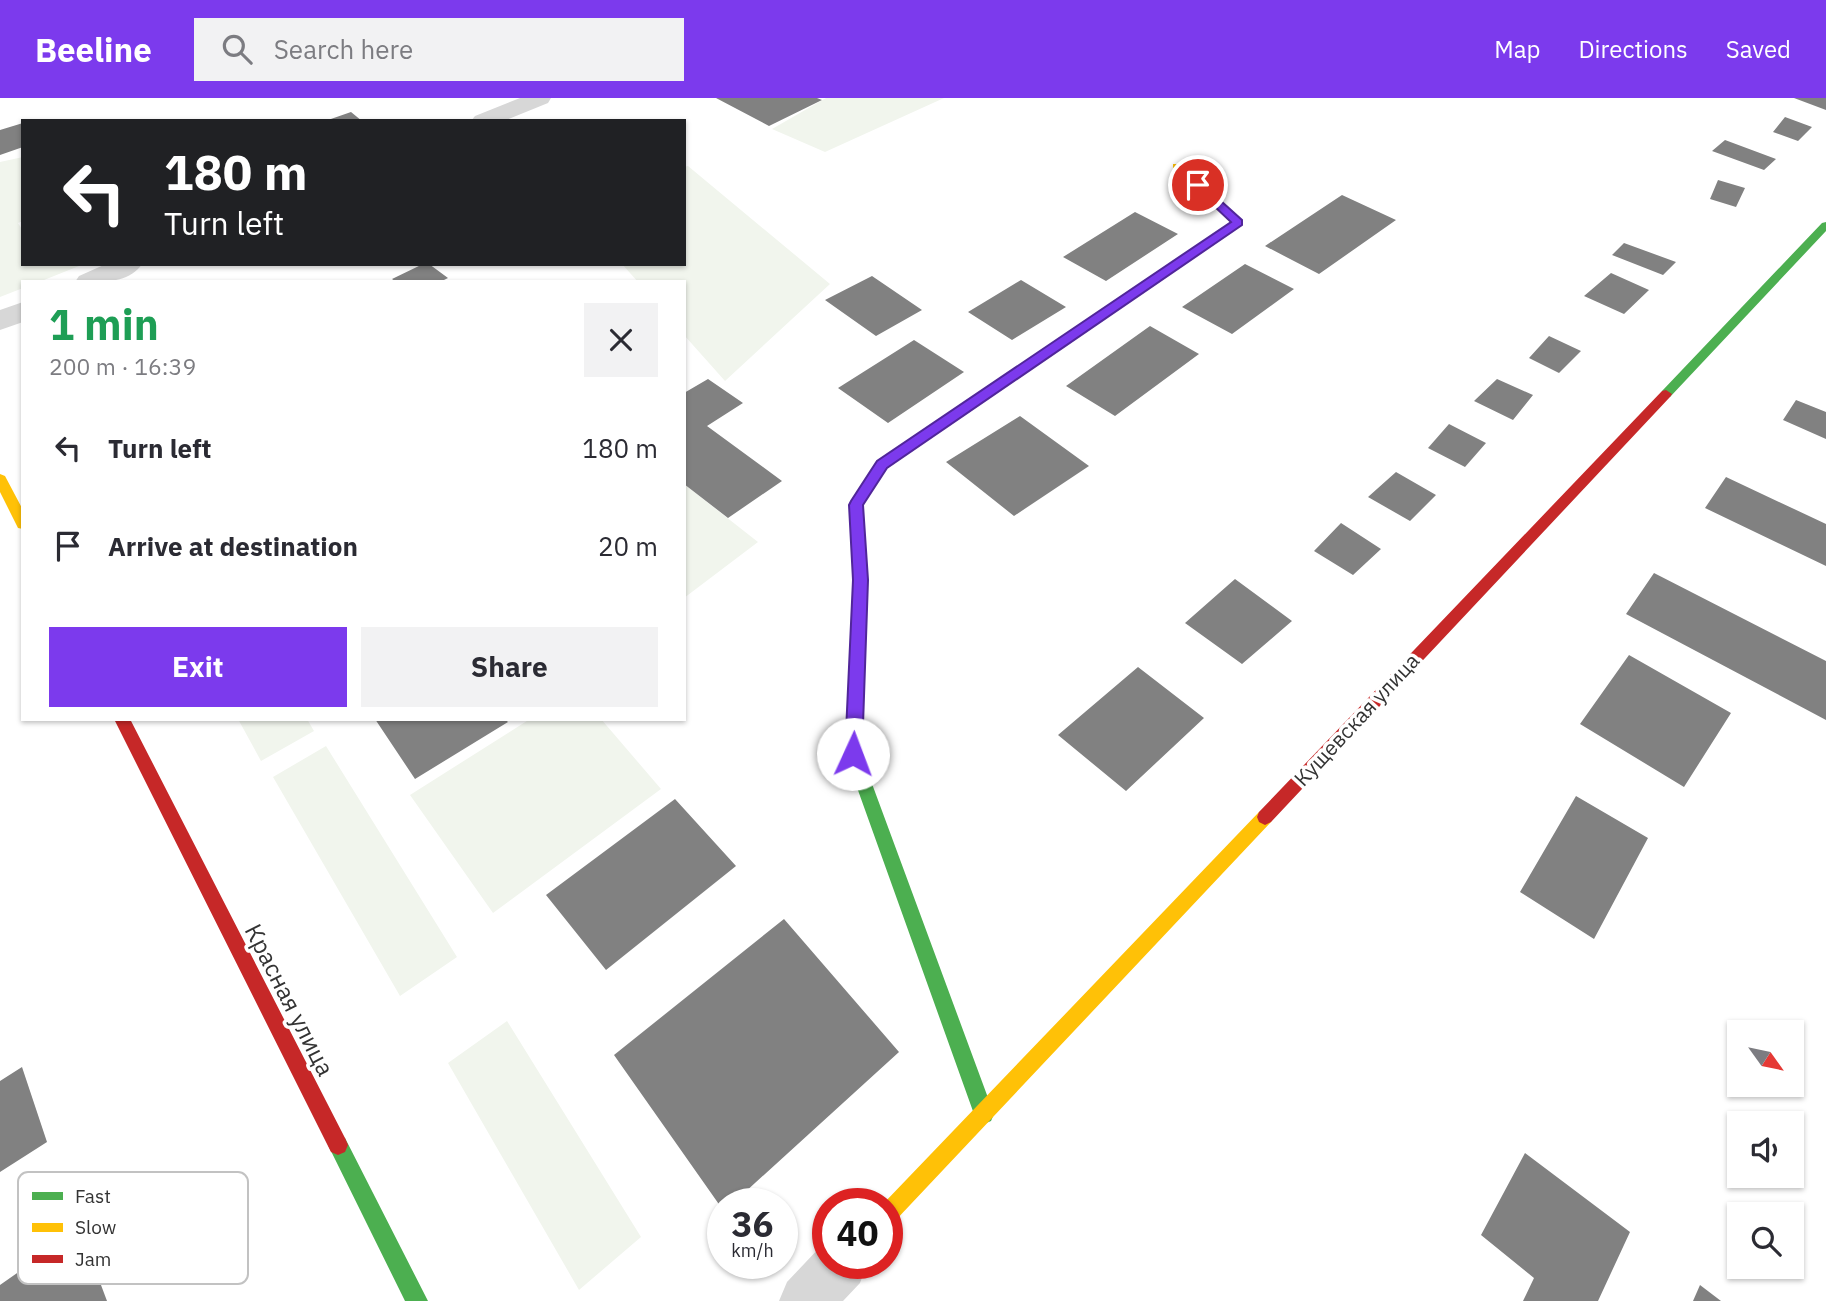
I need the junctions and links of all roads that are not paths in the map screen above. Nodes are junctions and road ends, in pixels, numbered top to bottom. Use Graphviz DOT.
graph roads {
  1 [pos="540,98"];
  2 [pos="488,119"];
  3 [pos="1177,166"];
  4 [pos="1826,225"];
  5 [pos="125,266"];
  6 [pos="93,280"];
  7 [pos="21,312"];
  8 [pos="0,321"];
  9 [pos="0,480"];
  10 [pos="21,520"];
  11 [pos="123,721"];
  12 [pos="984,1114"];
  13 [pos="903,1198"];
  14 [pos="827,1279"];
  15 [pos="417,1301"];
  16 [pos="806,1301"];
  1 -- 2 [label="street"];
  3 -- 12 [label="street"];
  4 -- 12 [label="street, Кущевская улица"];
  5 -- 6 [label="street"];
  7 -- 8 [label="street"];
  9 -- 10 [label="street"];
  11 -- 15 [label="street, Красная улица"];
  12 -- 13 [label="street, Кущевская улица"];
  14 -- 16 [label="street"];
}
